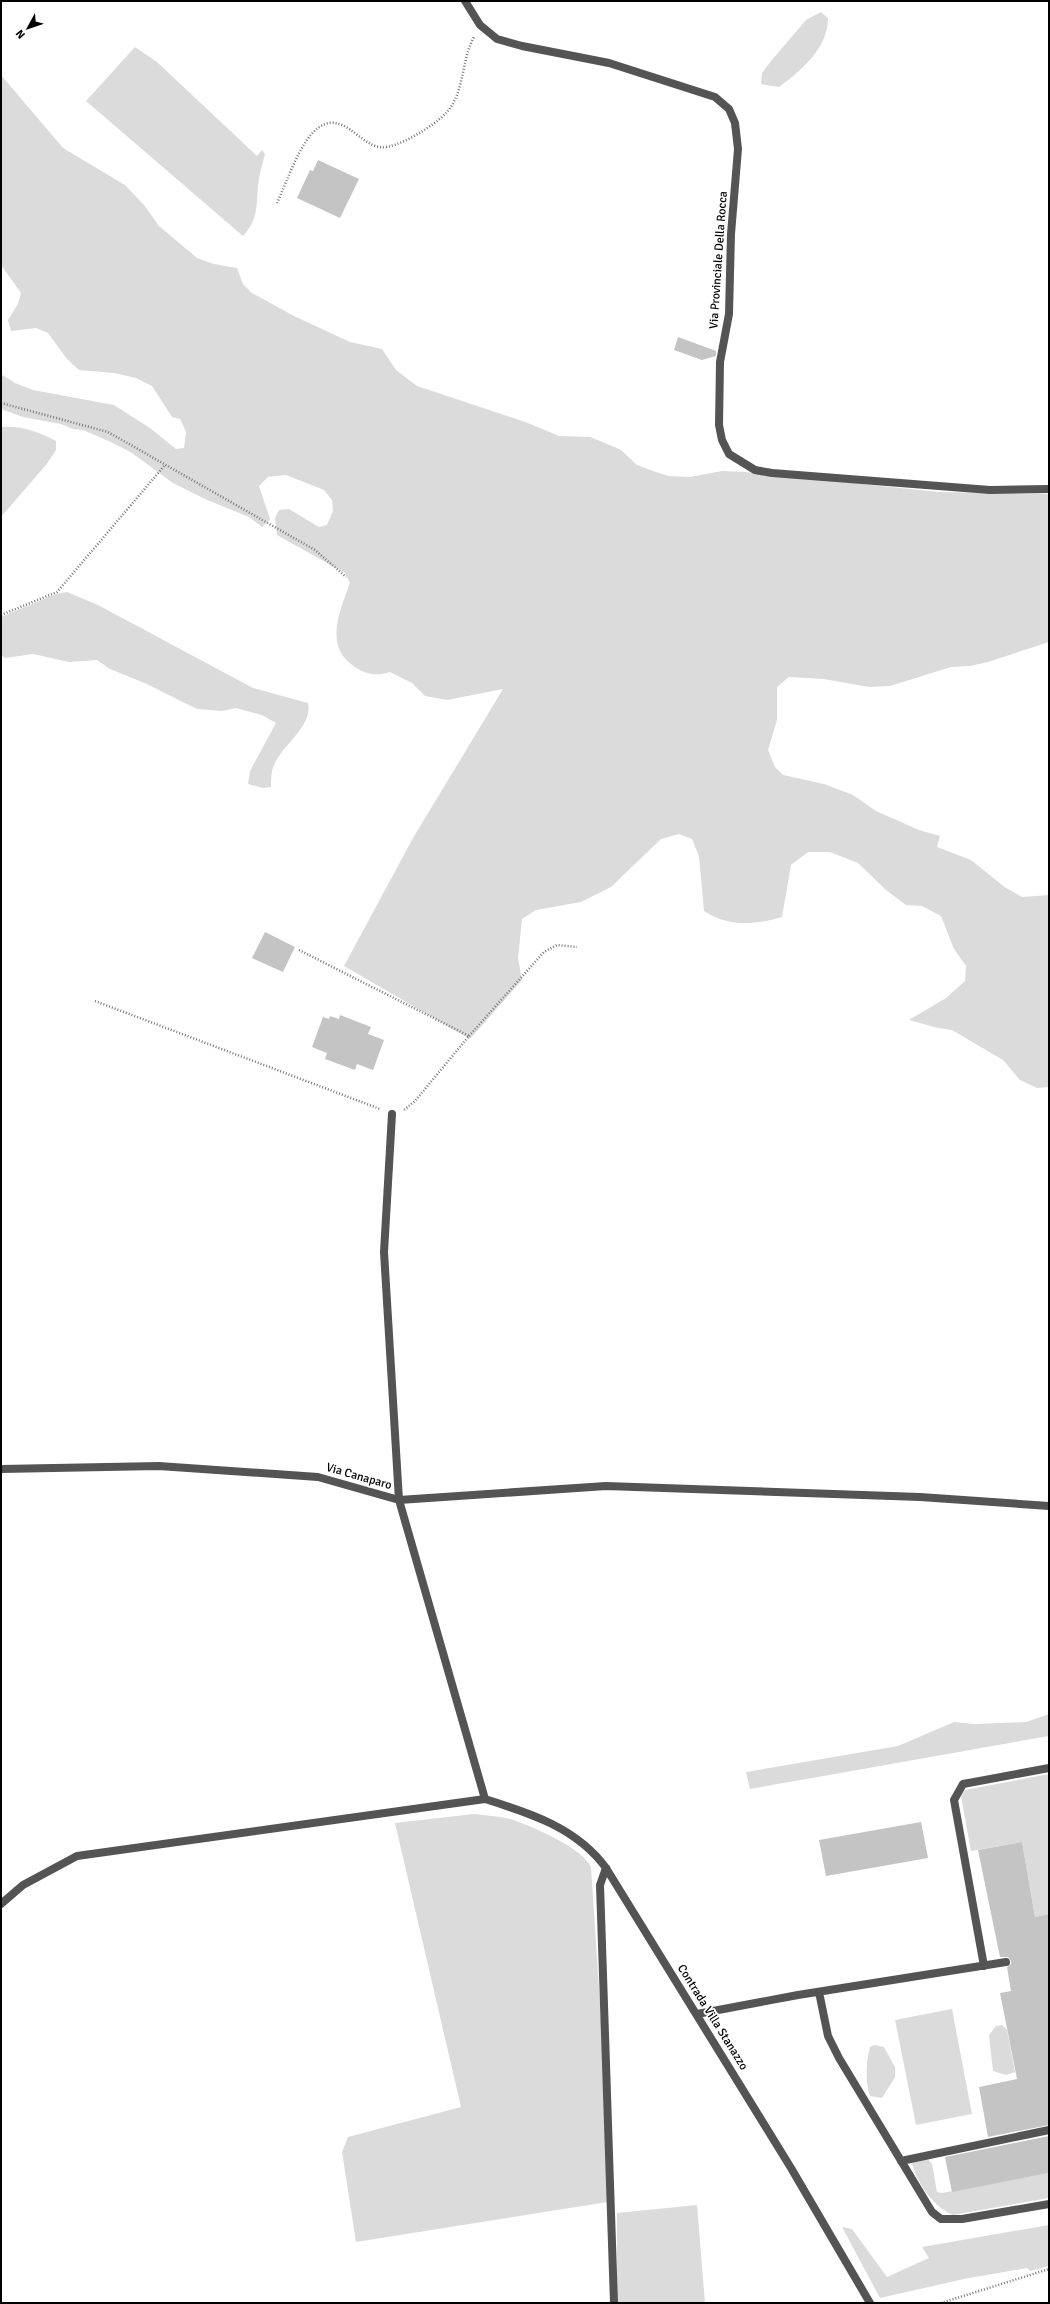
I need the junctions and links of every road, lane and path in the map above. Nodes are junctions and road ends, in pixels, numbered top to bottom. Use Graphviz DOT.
graph roads {
  1 [pos="464,1"];
  2 [pos="480,26"];
  3 [pos="277,203"];
  4 [pos="1,403"];
  5 [pos="166,464"];
  6 [pos="1049,489"];
  7 [pos="346,577"];
  8 [pos="1,615"];
  9 [pos="576,947"];
  10 [pos="300,950"];
  11 [pos="95,1001"];
  12 [pos="469,1036"];
  13 [pos="392,1114"];
  14 [pos="1,1469"];
  15 [pos="399,1500"];
  16 [pos="1049,1506"];
  17 [pos="1049,1768"];
  18 [pos="485,1799"];
  19 [pos="606,1868"];
  20 [pos="1,1904"];
  21 [pos="1006,1962"];
  22 [pos="984,1966"];
  23 [pos="819,1992"];
  24 [pos="697,2014"];
  25 [pos="1049,2130"];
  26 [pos="901,2161"];
  27 [pos="1049,2204"];
  28 [pos="1049,2269"];
  29 [pos="614,2303"];
  30 [pos="870,2303"];
  31 [pos="941,2303"];
  1 -- 2 [label="street, Via Provinciale Della Rocca"];
  2 -- 3 [label="path"];
  2 -- 6 [label="street, Via Provinciale Della Rocca"];
  4 -- 5 [label="path"];
  5 -- 7 [label="path"];
  5 -- 8 [label="path"];
  9 -- 12 [label="path"];
  10 -- 12 [label="path"];
  11 -- 13 [label="path"];
  12 -- 13 [label="path"];
  13 -- 15 [label="street"];
  14 -- 15 [label="street, Via Canaparo"];
  15 -- 16 [label="street"];
  15 -- 18 [label="street, Via Canaparo"];
  17 -- 22 [label="street"];
  18 -- 19 [label="street, Contrada Villa Stanazzo"];
  18 -- 20 [label="street"];
  19 -- 24 [label="street, Contrada Villa Stanazzo"];
  19 -- 29 [label="street"];
  21 -- 22 [label="street"];
  22 -- 23 [label="street"];
  23 -- 24 [label="street"];
  23 -- 26 [label="street"];
  24 -- 30 [label="street, Contrada Villa Stanazzo"];
  25 -- 26 [label="street"];
  26 -- 27 [label="street"];
  28 -- 31 [label="path"];
}
